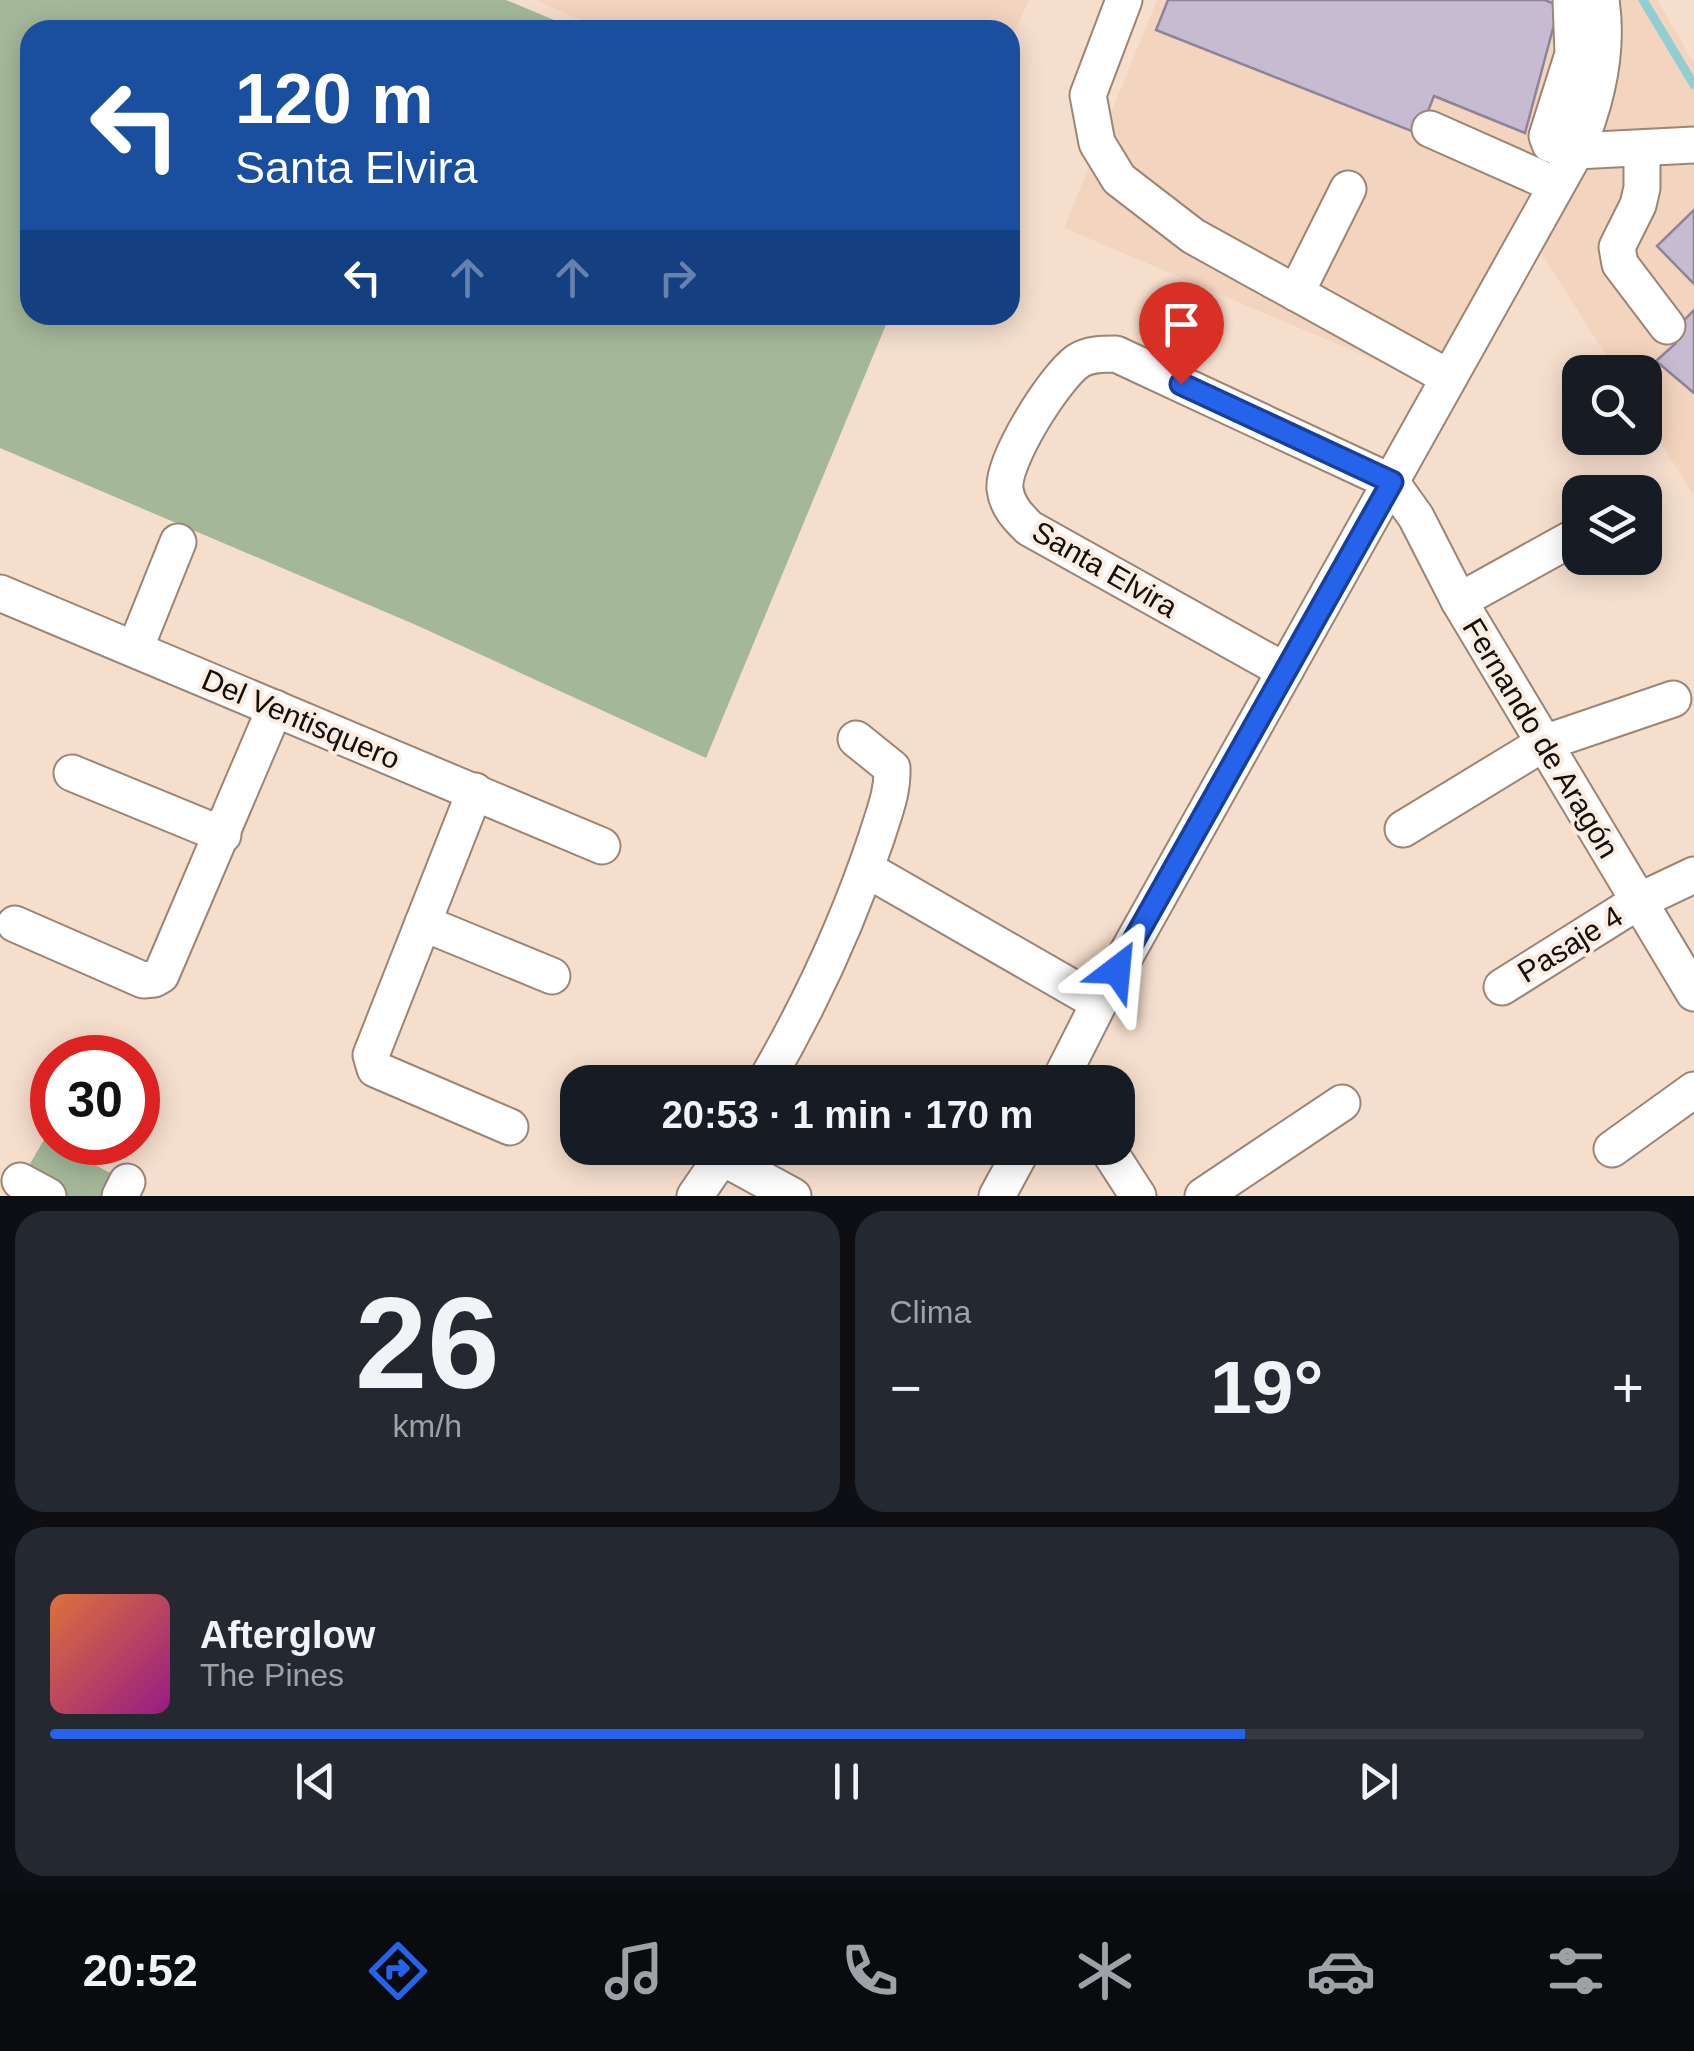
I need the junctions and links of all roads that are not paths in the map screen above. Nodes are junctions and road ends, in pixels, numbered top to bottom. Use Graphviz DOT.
graph roads {
  1 [pos="1124,0"];
  2 [pos="1571,0"];
  3 [pos="1601,0"];
  4 [pos="1436,120"];
  5 [pos="1694,145"];
  6 [pos="1642,149"];
  7 [pos="1567,167"];
  8 [pos="1348,190"];
  9 [pos="1296,293"];
  10 [pos="1667,326"];
  11 [pos="1448,376"];
  12 [pos="1392,482"];
  13 [pos="178,542"];
  14 [pos="1562,544"];
  15 [pos="0,593"];
  16 [pos="1459,602"];
  17 [pos="135,650"];
  18 [pos="1285,671"];
  19 [pos="1673,700"];
  20 [pos="275,708"];
  21 [pos="856,740"];
  22 [pos="1544,743"];
  23 [pos="72,774"];
  24 [pos="475,791"];
  25 [pos="1402,829"];
  26 [pos="222,835"];
  27 [pos="602,846"];
  28 [pos="866,869"];
  29 [pos="1694,875"];
  30 [pos="1638,900"];
  31 [pos="423,923"];
  32 [pos="16,924"];
  33 [pos="552,976"];
  34 [pos="1502,987"];
  35 [pos="1694,993"];
  36 [pos="1099,1004"];
  37 [pos="775,1065"];
  38 [pos="1071,1065"];
  39 [pos="1694,1090"];
  40 [pos="1342,1103"];
  41 [pos="510,1127"];
  42 [pos="1612,1149"];
  43 [pos="712,1165"];
  44 [pos="742,1165"];
  45 [pos="1014,1165"];
  46 [pos="1119,1165"];
  47 [pos="695,1196"];
  48 [pos="794,1196"];
  49 [pos="997,1196"];
  50 [pos="1138,1196"];
  51 [pos="1203,1196"];
  1 -- 9 [label="street"];
  2 -- 7 [label="street"];
  3 -- 7 [label="street"];
  4 -- 7 [label="street"];
  5 -- 6 [label="street"];
  6 -- 7 [label="street"];
  6 -- 10 [label="street"];
  7 -- 11 [label="street"];
  8 -- 9 [label="street"];
  9 -- 11 [label="street"];
  11 -- 12 [label="street"];
  12 -- 16 [label="street, Fernando de Aragón"];
  12 -- 18 [label="street"];
  12 -- 18 [label="street, Santa Elvira"];
  13 -- 17 [label="street"];
  14 -- 16 [label="street"];
  15 -- 17 [label="street, Del Ventisquero"];
  16 -- 22 [label="street, Fernando de Aragón"];
  17 -- 20 [label="street, Del Ventisquero"];
  18 -- 36 [label="street"];
  19 -- 22 [label="street"];
  20 -- 24 [label="street, Del Ventisquero"];
  20 -- 26 [label="street"];
  21 -- 28 [label="street"];
  22 -- 25 [label="street"];
  22 -- 30 [label="street, Fernando de Aragón"];
  23 -- 26 [label="street"];
  24 -- 27 [label="street, Del Ventisquero"];
  24 -- 31 [label="street"];
  26 -- 32 [label="street"];
  28 -- 36 [label="street"];
  28 -- 37 [label="street"];
  29 -- 30 [label="street, Pasaje 4"];
  30 -- 34 [label="street, Pasaje 4"];
  30 -- 35 [label="street, Fernando de Aragón"];
  31 -- 33 [label="street"];
  31 -- 41 [label="street"];
  36 -- 38 [label="street"];
  39 -- 42 [label="street"];
  40 -- 51 [label="street"];
  43 -- 47 [label="street"];
  44 -- 48 [label="street"];
  45 -- 49 [label="street"];
  46 -- 50 [label="street"];
}
